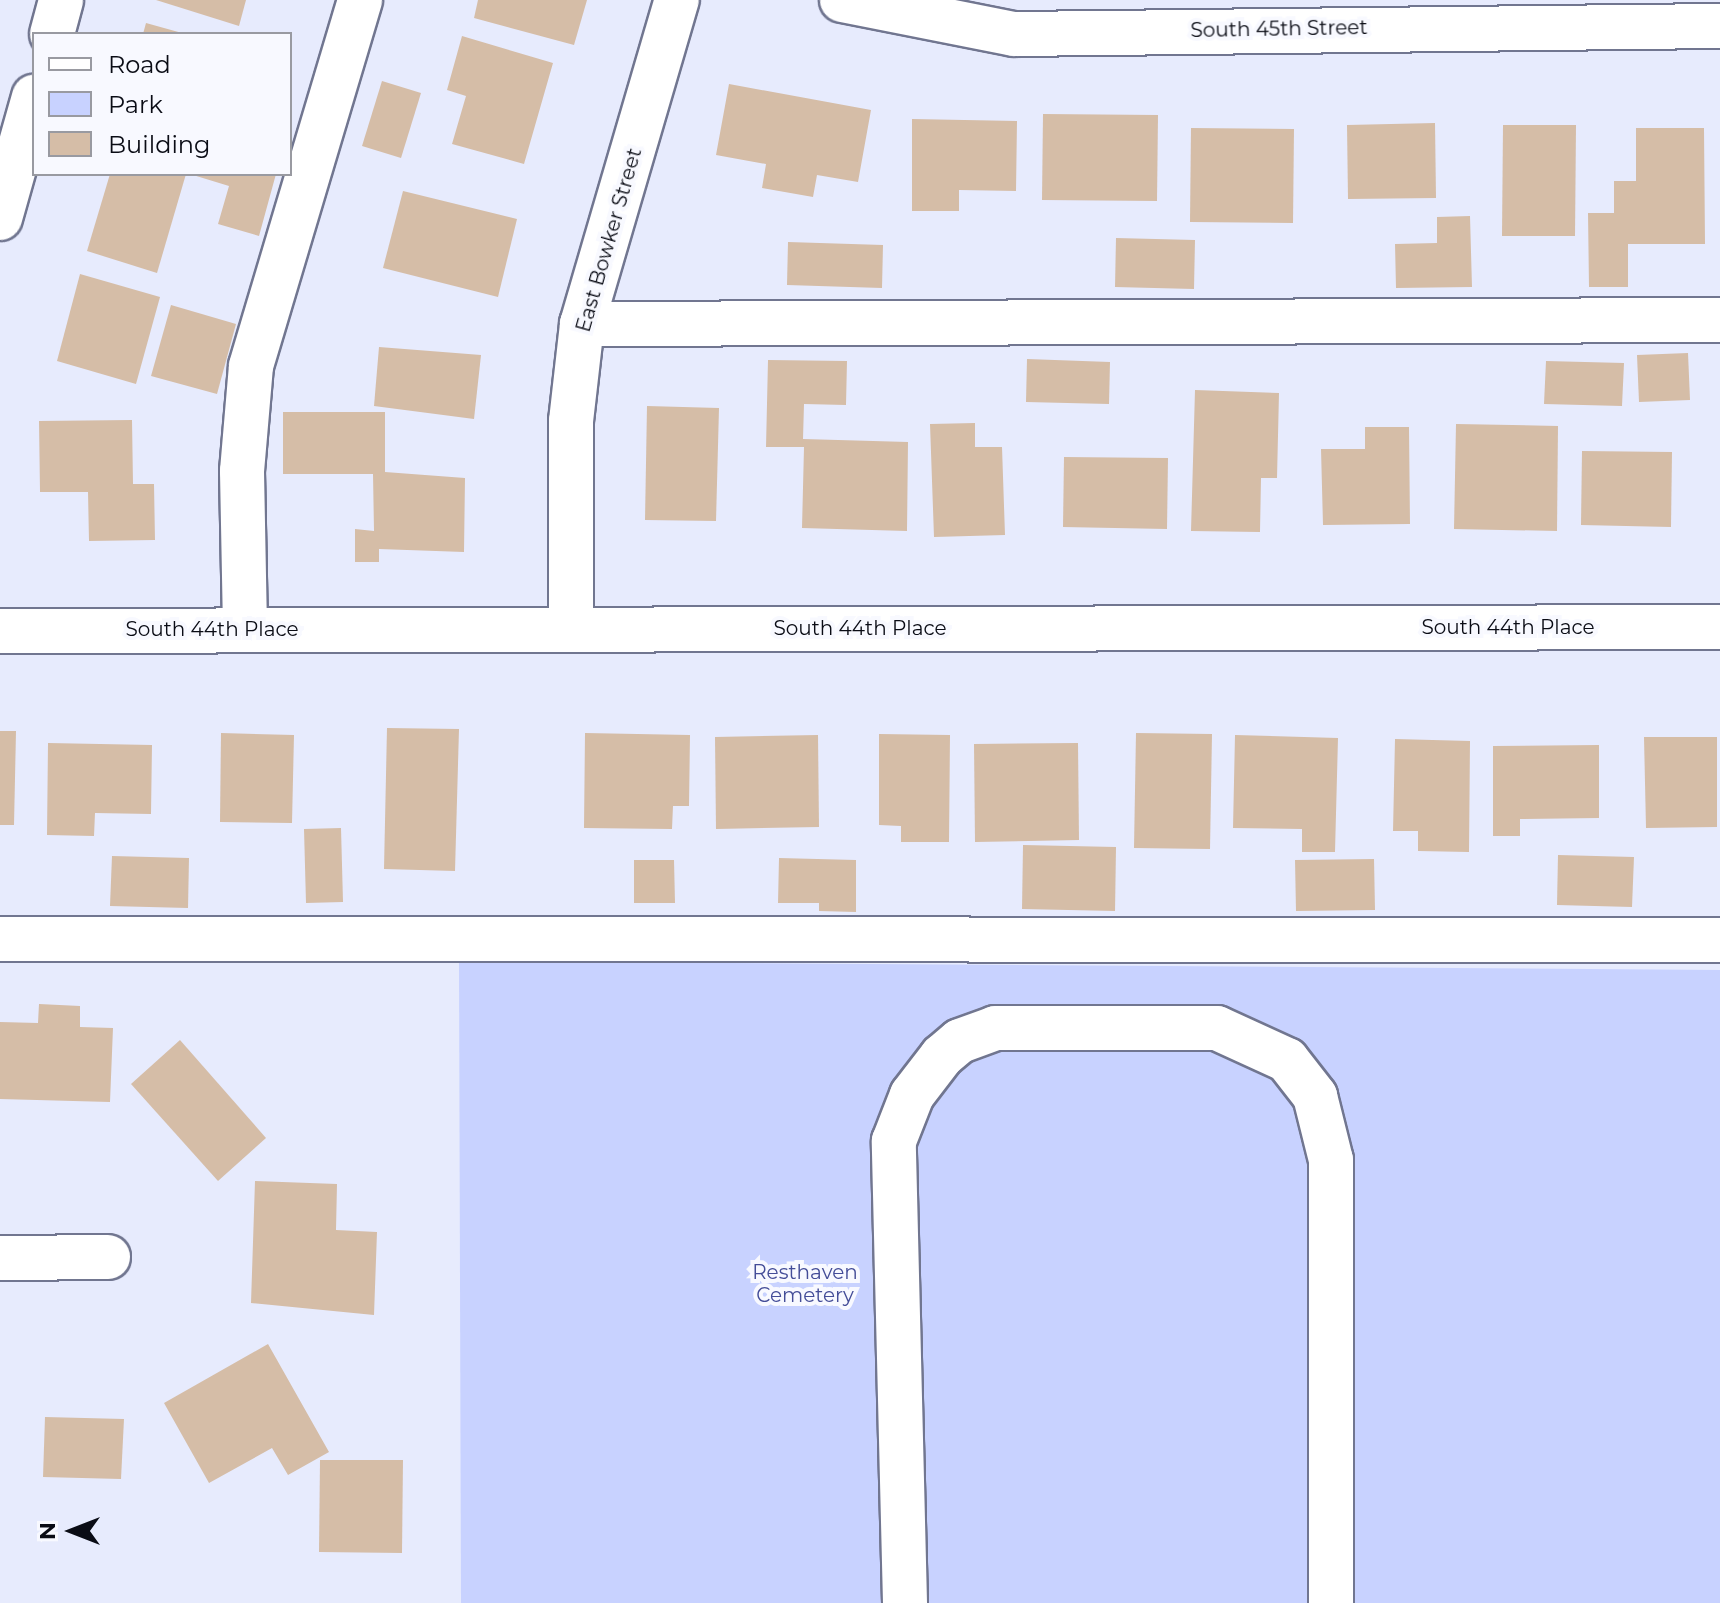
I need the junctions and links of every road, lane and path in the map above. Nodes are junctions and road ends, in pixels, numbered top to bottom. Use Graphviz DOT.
graph roads {
  1 [pos="61,0"];
  2 [pos="360,0"];
  3 [pos="677,0"];
  4 [pos="842,0"];
  5 [pos="1478,12"];
  6 [pos="1720,26"];
  7 [pos="53,32"];
  8 [pos="32,104"];
  9 [pos="0,218"];
  10 [pos="1720,320"];
  11 [pos="582,324"];
  12 [pos="1720,627"];
  13 [pos="245,628"];
  14 [pos="571,628"];
  15 [pos="0,631"];
  16 [pos="0,939"];
  17 [pos="1720,940"];
  18 [pos="108,1257"];
  19 [pos="0,1258"];
  20 [pos="905,1603"];
  21 [pos="1331,1603"];
  1 -- 7 [label="street"];
  2 -- 13 [label="street"];
  3 -- 11 [label="street, East Bowker Street"];
  4 -- 5 [label="street, South 45th Street"];
  5 -- 6 [label="street, South 45th Street"];
  8 -- 9 [label="street"];
  10 -- 11 [label="street"];
  11 -- 14 [label="street, East Bowker Street"];
  12 -- 14 [label="street, South 44th Place"];
  13 -- 14 [label="street, South 44th Place"];
  13 -- 15 [label="street, South 44th Place"];
  16 -- 17 [label="street"];
  18 -- 19 [label="street"];
  20 -- 21 [label="street"];
}
